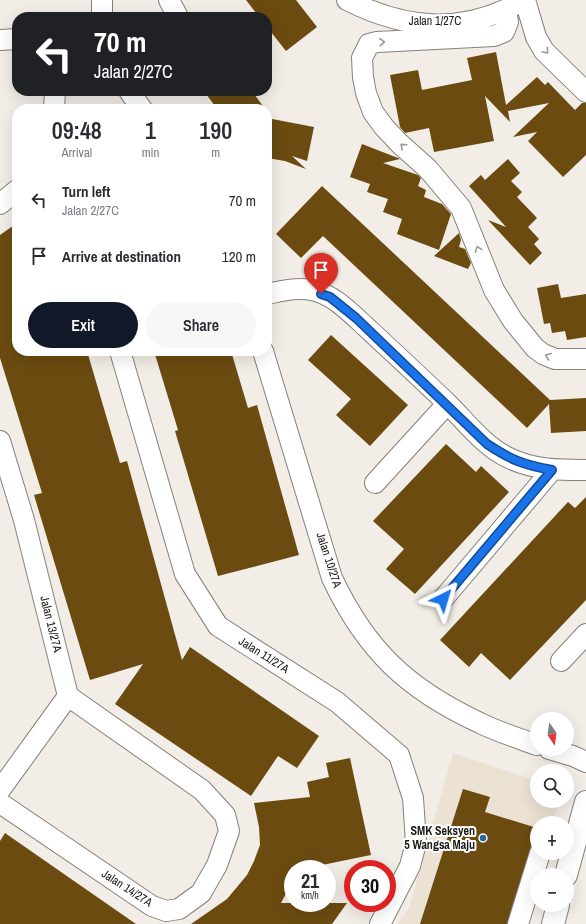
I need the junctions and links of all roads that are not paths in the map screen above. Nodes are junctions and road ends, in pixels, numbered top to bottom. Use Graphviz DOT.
graph roads {
  1 [pos="102,0"];
  2 [pos="169,0"];
  3 [pos="347,0"];
  4 [pos="525,0"];
  5 [pos="506,11"];
  6 [pos="102,12"];
  7 [pos="175,12"];
  8 [pos="12,39"];
  9 [pos="0,40"];
  10 [pos="586,92"];
  11 [pos="12,194"];
  12 [pos="0,204"];
  13 [pos="272,293"];
  14 [pos="121,356"];
  15 [pos="265,356"];
  16 [pos="586,359"];
  17 [pos="447,404"];
  18 [pos="0,441"];
  19 [pos="552,470"];
  20 [pos="586,470"];
  21 [pos="375,483"];
  22 [pos="443,599"];
  23 [pos="586,634"];
  24 [pos="561,661"];
  25 [pos="68,696"];
  26 [pos="530,742"];
  27 [pos="0,790"];
  28 [pos="586,802"];
  29 [pos="0,803"];
  30 [pos="538,860"];
  31 [pos="568,868"];
  32 [pos="556,912"];
  33 [pos="380,924"];
  34 [pos="518,924"];
  35 [pos="553,924"];
  1 -- 6 [label="street"];
  2 -- 7 [label="street"];
  3 -- 5 [label="street, Jalan 1/27C"];
  4 -- 5 [label="street, Jalan 1/27C"];
  4 -- 10 [label="street, one-way"];
  16 -- 5 [label="street, one-way"];
  8 -- 9 [label="street"];
  11 -- 12 [label="street"];
  13 -- 17 [label="street"];
  14 -- 33 [label="street, Jalan 11/27A"];
  15 -- 26 [label="street, Jalan 10/27A"];
  17 -- 19 [label="street"];
  17 -- 21 [label="street"];
  18 -- 25 [label="street, Jalan 13/27A"];
  19 -- 20 [label="street"];
  19 -- 22 [label="street"];
  23 -- 24 [label="street"];
  25 -- 27 [label="street"];
  25 -- 29 [label="street, Jalan 14/27A"];
  28 -- 31 [label="main road"];
  30 -- 34 [label="street"];
  32 -- 35 [label="main road"];
}
